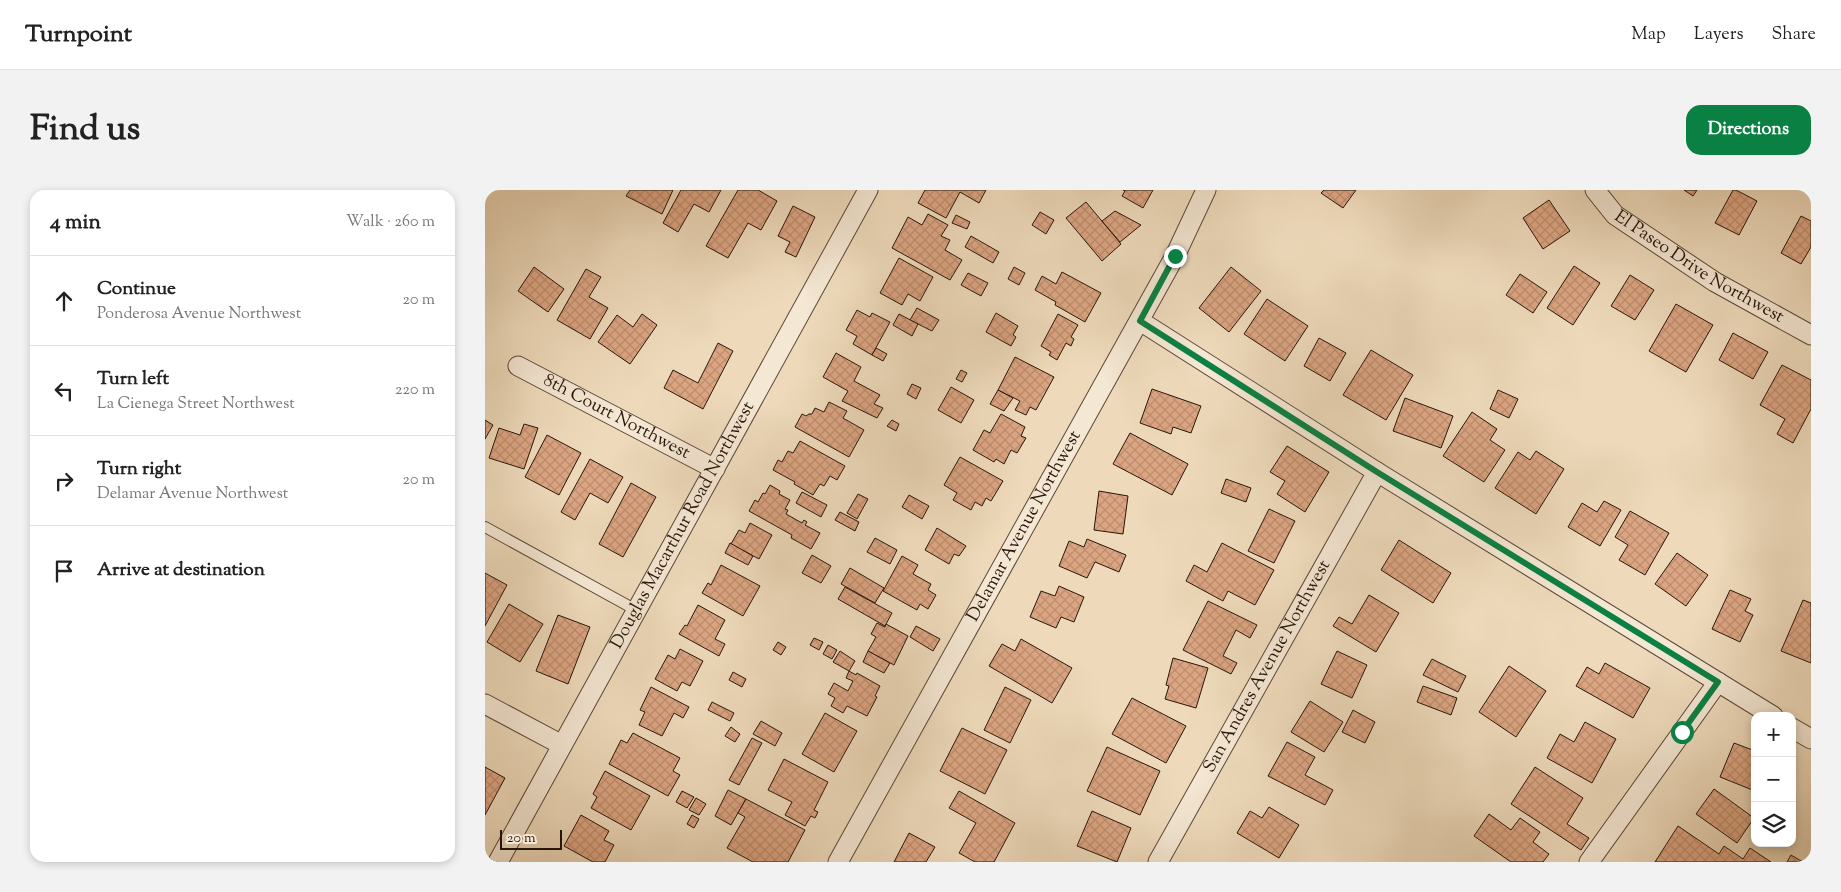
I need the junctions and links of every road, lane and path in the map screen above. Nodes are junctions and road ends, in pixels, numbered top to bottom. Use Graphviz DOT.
graph roads {
  1 [pos="1206,190"];
  2 [pos="1595,190"];
  3 [pos="863,192"];
  4 [pos="1140,321"];
  5 [pos="1811,335"];
  6 [pos="518,366"];
  7 [pos="715,468"];
  8 [pos="1377,472"];
  9 [pos="485,527"];
  10 [pos="636,610"];
  11 [pos="1718,682"];
  12 [pos="485,704"];
  13 [pos="1767,712"];
  14 [pos="1796,731"];
  15 [pos="1811,740"];
  16 [pos="562,745"];
  17 [pos="498,862"];
  18 [pos="838,862"];
  19 [pos="1158,862"];
  20 [pos="1589,862"];
  1 -- 4 [label="street, Delamar Avenue Northwest"];
  2 -- 5 [label="street, El Paseo Drive Northwest"];
  3 -- 7 [label="street, Douglas Macarthur Road Northwest"];
  4 -- 8 [label="street"];
  4 -- 18 [label="street, Delamar Avenue Northwest"];
  6 -- 7 [label="street, 8th Court Northwest"];
  7 -- 10 [label="street, Douglas Macarthur Road Northwest"];
  8 -- 11 [label="street"];
  8 -- 19 [label="street, San Andres Avenue Northwest"];
  9 -- 10 [label="lane"];
  10 -- 16 [label="street, Douglas Macarthur Road Northwest"];
  11 -- 13 [label="street"];
  11 -- 20 [label="street"];
  12 -- 16 [label="street"];
  14 -- 15 [label="street"];
  16 -- 17 [label="street, Douglas Macarthur Road Northwest"];
}
